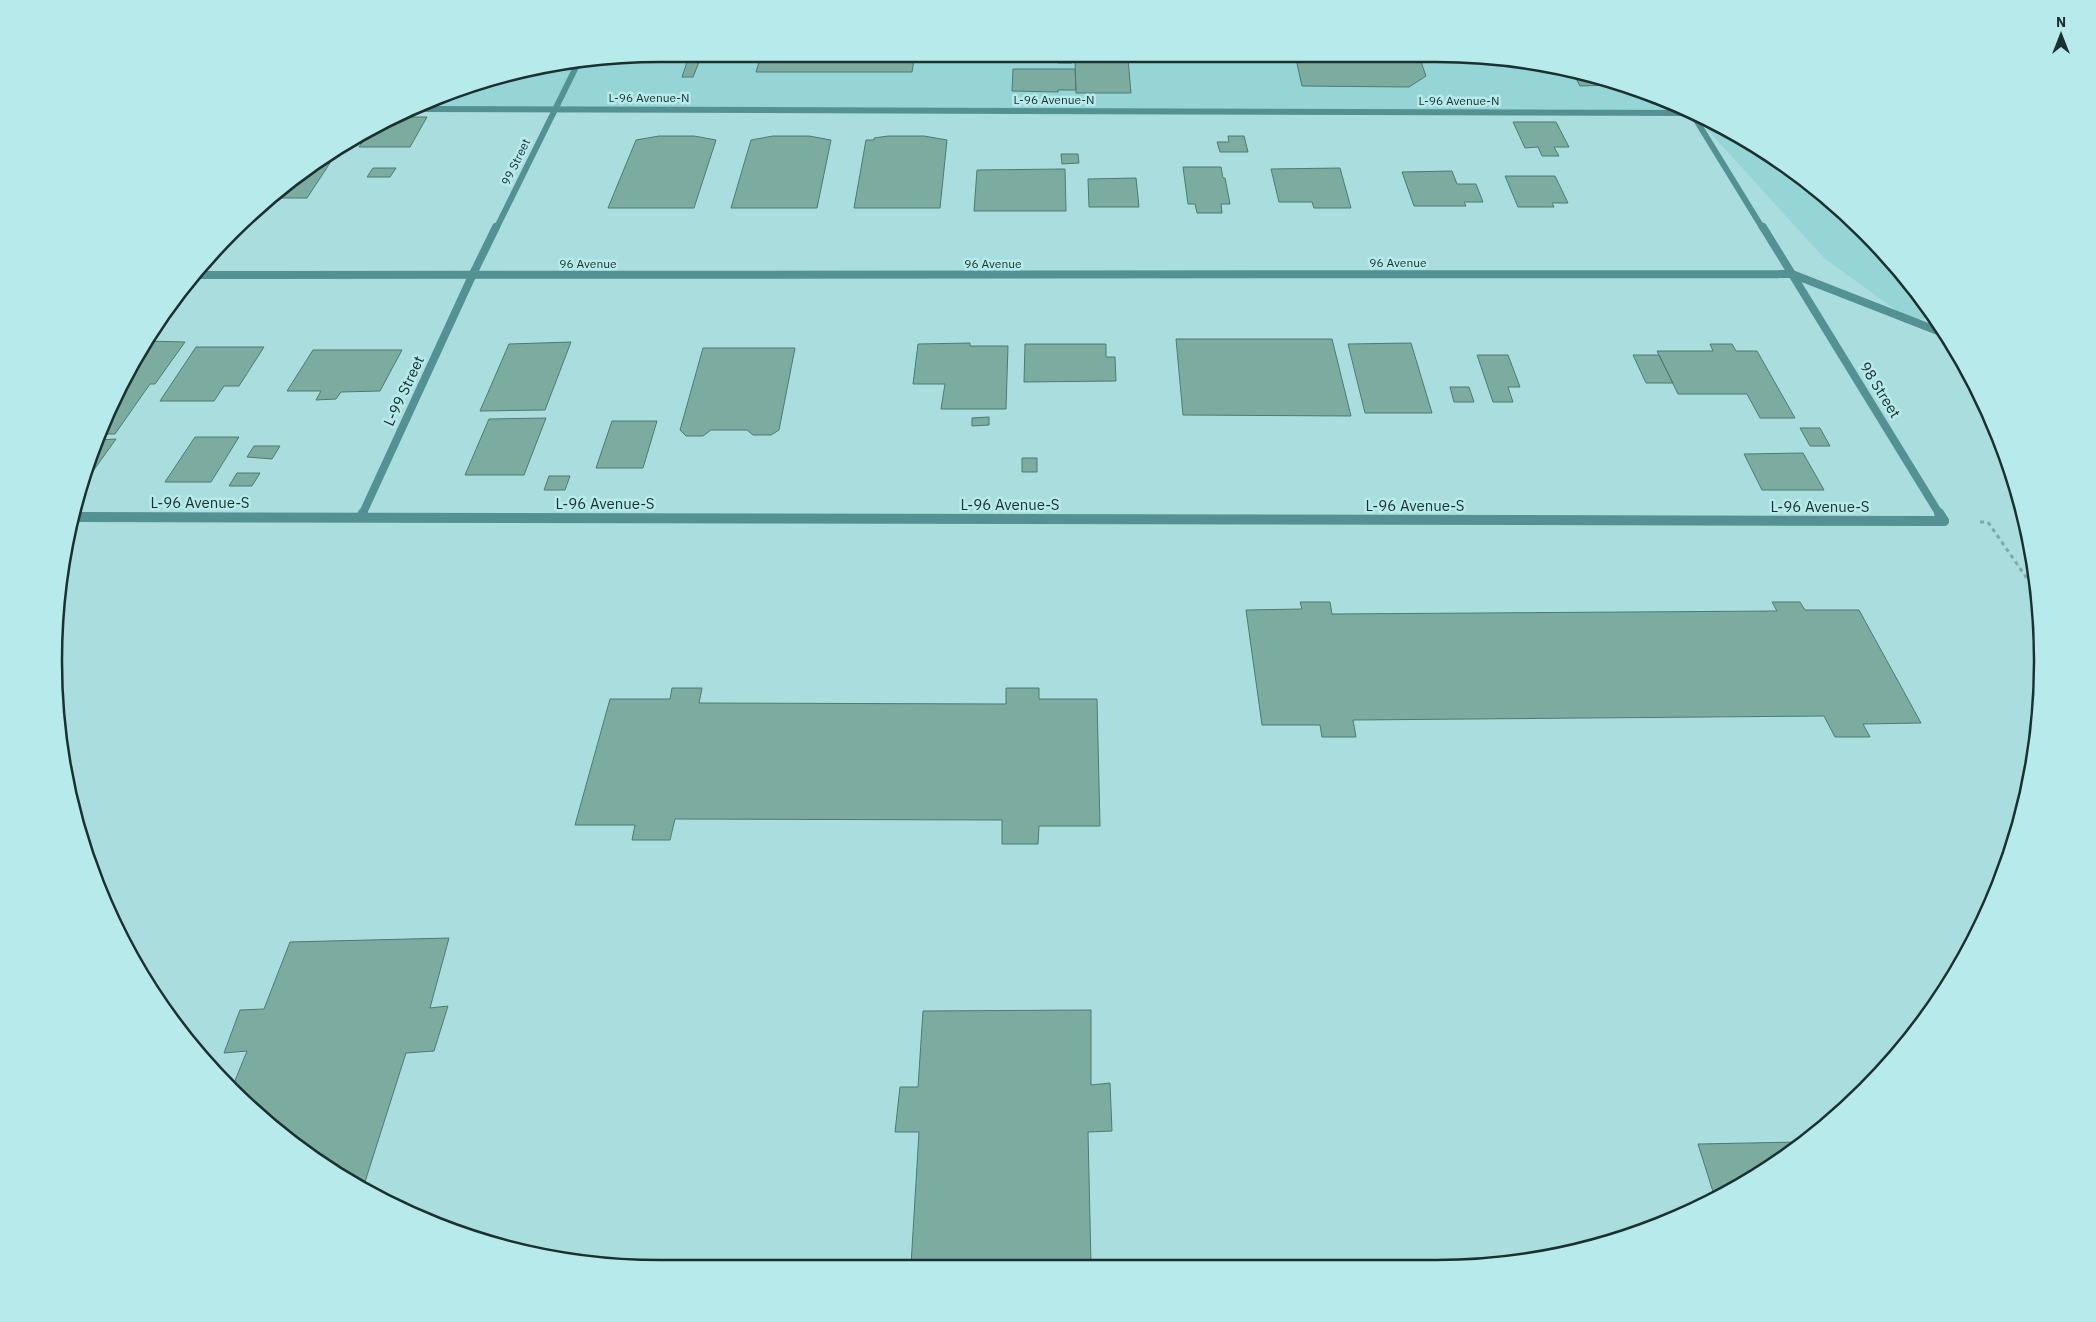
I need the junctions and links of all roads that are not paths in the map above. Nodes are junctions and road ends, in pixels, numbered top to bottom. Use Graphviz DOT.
graph roads {
  1 [pos="575,69"];
  2 [pos="430,109"];
  3 [pos="555,109"];
  4 [pos="1675,113"];
  5 [pos="1698,123"];
  6 [pos="1792,274"];
  7 [pos="204,275"];
  8 [pos="472,276"];
  9 [pos="1934,329"];
  10 [pos="80,517"];
  11 [pos="361,517"];
  12 [pos="1944,521"];
  1 -- 3 [label="street, 99 Street"];
  2 -- 3 [label="street, L-96 Avenue-N"];
  3 -- 4 [label="street, L-96 Avenue-N"];
  3 -- 8 [label="street, 99 Street"];
  5 -- 6 [label="street, 98 Street"];
  6 -- 8 [label="street, 96 Avenue"];
  6 -- 9 [label="street"];
  6 -- 12 [label="street, 98 Street"];
  7 -- 8 [label="street, 96 Avenue"];
  8 -- 11 [label="street, L-99 Street"];
  10 -- 11 [label="street, L-96 Avenue-S"];
  11 -- 12 [label="street, L-96 Avenue-S"];
}
